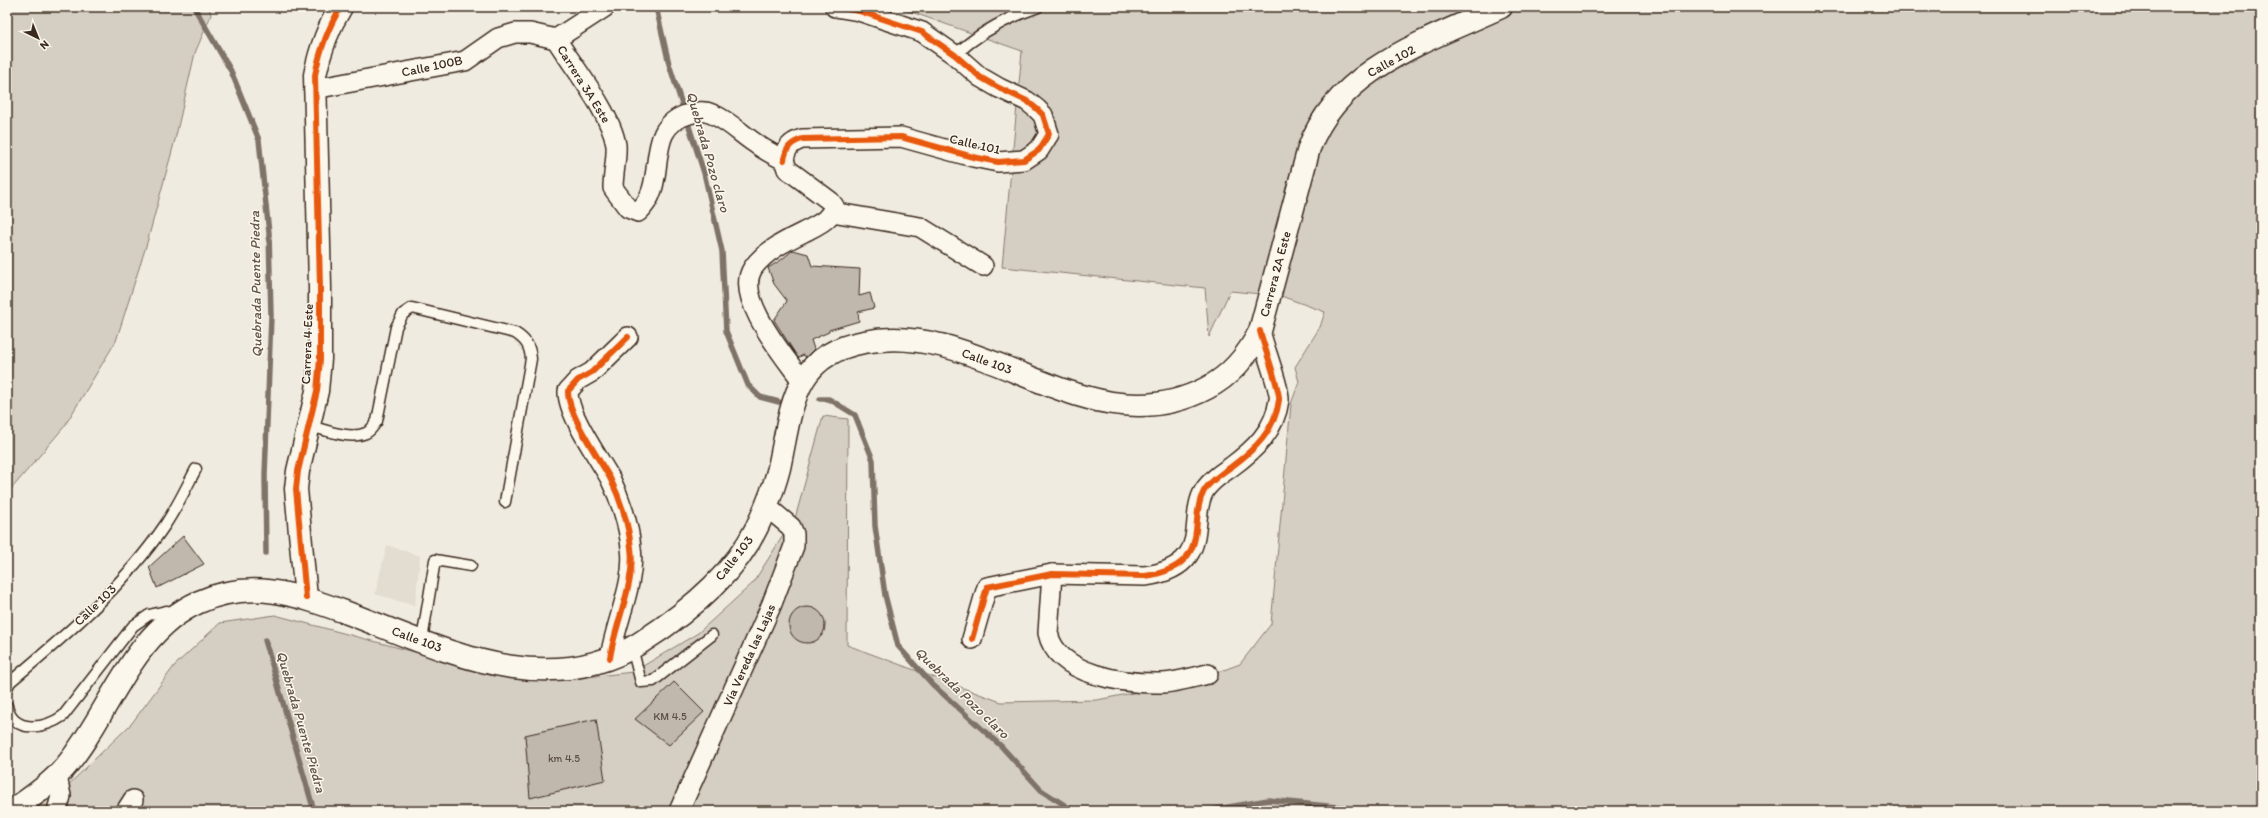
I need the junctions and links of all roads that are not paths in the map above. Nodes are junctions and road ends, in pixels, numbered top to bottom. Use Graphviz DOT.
graph roads {
  1 [pos="341,7"];
  2 [pos="605,7"];
  3 [pos="836,7"];
  4 [pos="1038,7"];
  5 [pos="1501,7"];
  6 [pos="556,39"];
  7 [pos="955,55"];
  8 [pos="314,90"];
  9 [pos="1309,148"];
  10 [pos="784,160"];
  11 [pos="832,212"];
  12 [pos="983,266"];
  13 [pos="1260,331"];
  14 [pos="628,337"];
  15 [pos="802,381"];
  16 [pos="1214,384"];
  17 [pos="310,426"];
  18 [pos="196,469"];
  19 [pos="505,502"];
  20 [pos="766,506"];
  21 [pos="471,566"];
  22 [pos="1052,574"];
  23 [pos="306,598"];
  24 [pos="179,613"];
  25 [pos="712,635"];
  26 [pos="972,639"];
  27 [pos="422,640"];
  28 [pos="632,648"];
  29 [pos="610,658"];
  30 [pos="1208,674"];
  31 [pos="7,688"];
  32 [pos="7,706"];
  33 [pos="57,776"];
  34 [pos="11,811"];
  35 [pos="57,811"];
  36 [pos="680,811"];
  1 -- 8 [label="main road, Carrera 4 Este"];
  2 -- 6 [label="street"];
  3 -- 7 [label="street, Calle 101"];
  4 -- 7 [label="lane"];
  5 -- 9 [label="main road, Calle 102"];
  6 -- 8 [label="street, Calle 100B"];
  6 -- 10 [label="street, Carrera 3A Este"];
  7 -- 10 [label="street, Calle 101"];
  8 -- 17 [label="main road, Carrera 4 Este"];
  9 -- 13 [label="main road, Carrera 2A Este"];
  10 -- 11 [label="street"];
  11 -- 12 [label="street"];
  11 -- 15 [label="street"];
  13 -- 16 [label="main road, Carrera 2A Este"];
  13 -- 22 [label="street"];
  14 -- 29 [label="street"];
  15 -- 16 [label="main road, Calle 103"];
  15 -- 20 [label="main road, Calle 103"];
  17 -- 19 [label="lane"];
  17 -- 23 [label="main road, Carrera 4 Este"];
  18 -- 31 [label="lane, Calle 103"];
  20 -- 28 [label="main road, Calle 103"];
  20 -- 36 [label="street, Vía Vereda las Lajas"];
  21 -- 27 [label="lane"];
  22 -- 26 [label="street"];
  22 -- 30 [label="street"];
  23 -- 24 [label="main road, Calle 103"];
  23 -- 27 [label="main road, Calle 103"];
  24 -- 32 [label="lane"];
  24 -- 33 [label="main road, Calle 103"];
  25 -- 28 [label="lane"];
  27 -- 29 [label="main road, Calle 103"];
  28 -- 29 [label="main road, Calle 103"];
  33 -- 34 [label="main road, Calle 103"];
  33 -- 35 [label="street"];
}
